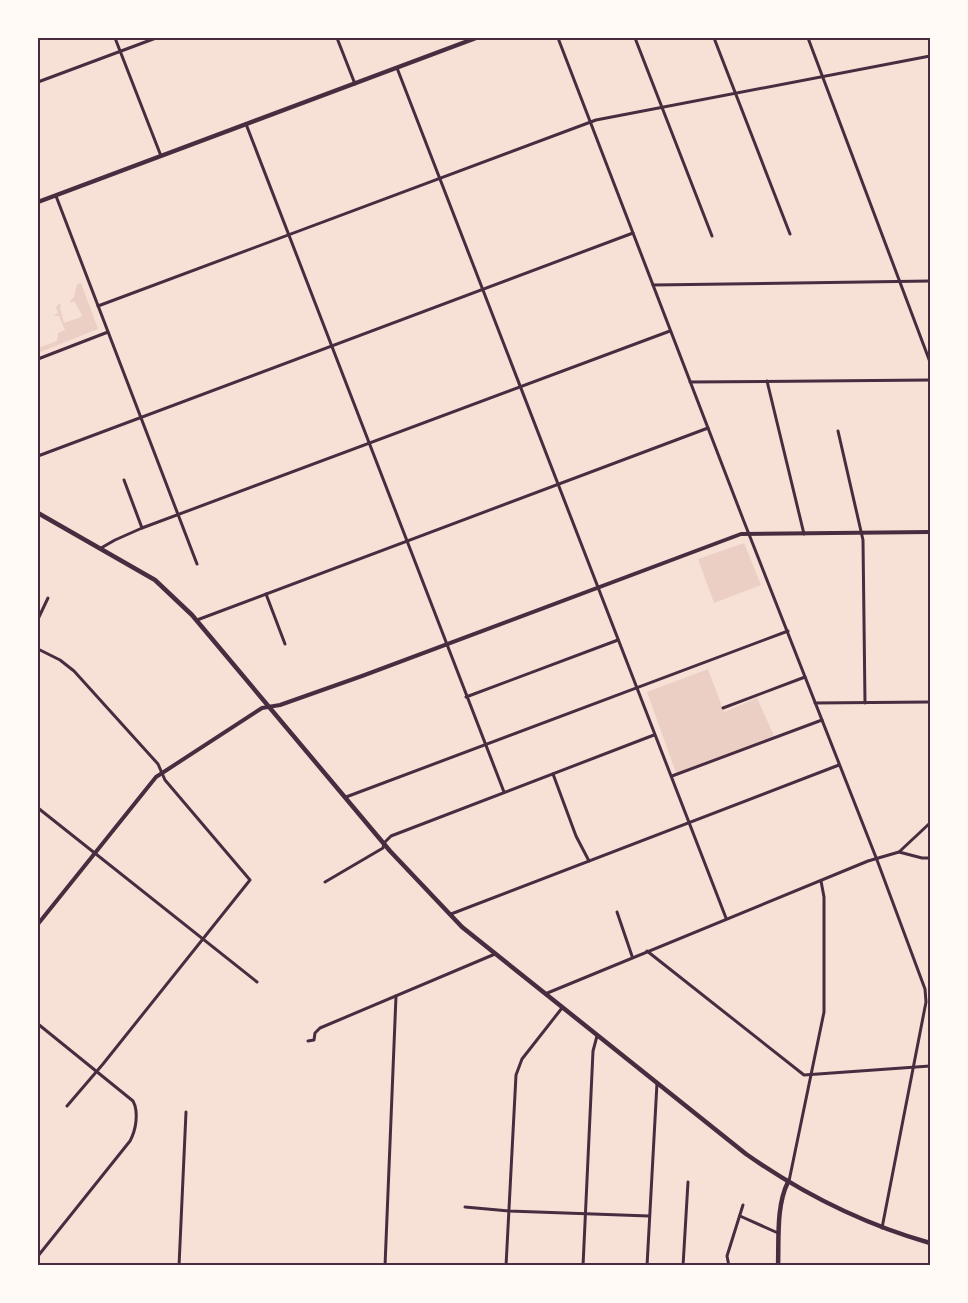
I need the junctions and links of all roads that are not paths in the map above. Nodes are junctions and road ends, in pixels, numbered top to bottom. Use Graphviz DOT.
graph roads {
  1 [pos="115,38"];
  2 [pos="156,38"];
  3 [pos="338,38"];
  4 [pos="476,38"];
  5 [pos="558,38"];
  6 [pos="635,38"];
  7 [pos="714,38"];
  8 [pos="808,38"];
  9 [pos="121,51"];
  10 [pos="930,56"];
  11 [pos="397,68"];
  12 [pos="823,77"];
  13 [pos="38,82"];
  14 [pos="355,84"];
  15 [pos="736,94"];
  16 [pos="663,108"];
  17 [pos="591,122"];
  18 [pos="246,124"];
  19 [pos="161,156"];
  20 [pos="440,179"];
  21 [pos="56,195"];
  22 [pos="38,202"];
  23 [pos="633,233"];
  24 [pos="790,234"];
  25 [pos="289,235"];
  26 [pos="712,236"];
  27 [pos="930,281"];
  28 [pos="901,282"];
  29 [pos="653,285"];
  30 [pos="483,289"];
  31 [pos="98,306"];
  32 [pos="670,331"];
  33 [pos="108,332"];
  34 [pos="331,346"];
  35 [pos="38,359"];
  36 [pos="930,362"];
  37 [pos="930,380"];
  38 [pos="767,381"];
  39 [pos="690,382"];
  40 [pos="520,387"];
  41 [pos="141,417"];
  42 [pos="708,428"];
  43 [pos="838,431"];
  44 [pos="369,444"];
  45 [pos="38,456"];
  46 [pos="124,480"];
  47 [pos="558,484"];
  48 [pos="38,513"];
  49 [pos="179,515"];
  50 [pos="142,528"];
  51 [pos="930,532"];
  52 [pos="862,533"];
  53 [pos="749,534"];
  54 [pos="804,534"];
  55 [pos="406,541"];
  56 [pos="101,548"];
  57 [pos="197,564"];
  58 [pos="598,587"];
  59 [pos="266,594"];
  60 [pos="48,598"];
  61 [pos="38,619"];
  62 [pos="197,620"];
  63 [pos="788,631"];
  64 [pos="618,640"];
  65 [pos="285,644"];
  66 [pos="446,644"];
  67 [pos="38,649"];
  68 [pos="805,677"];
  69 [pos="637,688"];
  70 [pos="466,697"];
  71 [pos="930,702"];
  72 [pos="815,703"];
  73 [pos="866,703"];
  74 [pos="270,706"];
  75 [pos="723,708"];
  76 [pos="822,720"];
  77 [pos="655,734"];
  78 [pos="485,744"];
  79 [pos="839,765"];
  80 [pos="162,772"];
  81 [pos="553,774"];
  82 [pos="671,776"];
  83 [pos="504,792"];
  84 [pos="346,797"];
  85 [pos="38,808"];
  86 [pos="689,823"];
  87 [pos="930,823"];
  88 [pos="384,843"];
  89 [pos="95,852"];
  90 [pos="899,852"];
  91 [pos="930,858"];
  92 [pos="877,860"];
  93 [pos="589,861"];
  94 [pos="821,881"];
  95 [pos="325,882"];
  96 [pos="617,912"];
  97 [pos="449,914"];
  98 [pos="726,918"];
  99 [pos="38,924"];
  100 [pos="202,940"];
  101 [pos="647,951"];
  102 [pos="495,954"];
  103 [pos="632,956"];
  104 [pos="257,982"];
  105 [pos="545,994"];
  106 [pos="396,996"];
  107 [pos="562,1008"];
  108 [pos="38,1024"];
  109 [pos="597,1036"];
  110 [pos="308,1041"];
  111 [pos="930,1066"];
  112 [pos="914,1068"];
  113 [pos="96,1071"];
  114 [pos="810,1075"];
  115 [pos="657,1083"];
  116 [pos="66,1106"];
  117 [pos="186,1112"];
  118 [pos="688,1182"];
  119 [pos="788,1182"];
  120 [pos="743,1205"];
  121 [pos="465,1207"];
  122 [pos="509,1210"];
  123 [pos="585,1213"];
  124 [pos="649,1216"];
  125 [pos="740,1216"];
  126 [pos="882,1227"];
  127 [pos="780,1234"];
  128 [pos="930,1243"];
  129 [pos="38,1256"];
  130 [pos="179,1266"];
  131 [pos="385,1266"];
  132 [pos="506,1266"];
  133 [pos="583,1266"];
  134 [pos="647,1266"];
  135 [pos="683,1266"];
  136 [pos="729,1266"];
  137 [pos="778,1266"];
  1 -- 9 [label="street"];
  2 -- 9 [label="street"];
  3 -- 14 [label="street"];
  4 -- 11 [label="main road"];
  5 -- 17 [label="street"];
  6 -- 16 [label="street"];
  7 -- 15 [label="street"];
  8 -- 12 [label="street"];
  9 -- 13 [label="street"];
  9 -- 19 [label="street"];
  10 -- 12 [label="street"];
  11 -- 14 [label="main road"];
  11 -- 20 [label="street"];
  12 -- 15 [label="street"];
  12 -- 28 [label="street"];
  14 -- 18 [label="main road"];
  15 -- 16 [label="street"];
  15 -- 24 [label="street"];
  16 -- 17 [label="street"];
  16 -- 26 [label="street"];
  17 -- 20 [label="street"];
  17 -- 23 [label="street"];
  18 -- 19 [label="main road"];
  18 -- 25 [label="street"];
  19 -- 21 [label="main road"];
  20 -- 25 [label="street"];
  20 -- 30 [label="street"];
  21 -- 22 [label="main road"];
  21 -- 31 [label="street"];
  23 -- 29 [label="street"];
  23 -- 30 [label="street"];
  25 -- 31 [label="street"];
  25 -- 34 [label="street"];
  27 -- 28 [label="street"];
  28 -- 29 [label="street"];
  28 -- 36 [label="street"];
  29 -- 32 [label="street"];
  30 -- 34 [label="street"];
  30 -- 40 [label="street"];
  31 -- 33 [label="street"];
  32 -- 39 [label="street"];
  32 -- 40 [label="street"];
  33 -- 35 [label="street"];
  33 -- 41 [label="street"];
  34 -- 41 [label="street"];
  34 -- 44 [label="street"];
  37 -- 38 [label="street"];
  38 -- 39 [label="street"];
  38 -- 54 [label="street"];
  39 -- 42 [label="street"];
  40 -- 44 [label="street"];
  40 -- 47 [label="street"];
  41 -- 45 [label="street"];
  41 -- 49 [label="street"];
  42 -- 47 [label="street"];
  42 -- 53 [label="street"];
  43 -- 52 [label="street"];
  44 -- 49 [label="street"];
  44 -- 55 [label="street"];
  46 -- 50 [label="street"];
  47 -- 55 [label="street"];
  47 -- 58 [label="street"];
  48 -- 56 [label="main road"];
  49 -- 50 [label="street"];
  49 -- 57 [label="street"];
  50 -- 56 [label="street"];
  51 -- 52 [label="street"];
  52 -- 54 [label="street"];
  52 -- 73 [label="street"];
  53 -- 54 [label="street"];
  53 -- 58 [label="street"];
  53 -- 63 [label="street"];
  55 -- 59 [label="street"];
  55 -- 66 [label="street"];
  56 -- 62 [label="main road"];
  58 -- 64 [label="street"];
  58 -- 66 [label="street"];
  59 -- 62 [label="street"];
  59 -- 65 [label="street"];
  60 -- 61 [label="street"];
  62 -- 74 [label="main road"];
  63 -- 68 [label="street"];
  63 -- 69 [label="street"];
  64 -- 69 [label="street"];
  64 -- 70 [label="street"];
  66 -- 70 [label="street"];
  66 -- 74 [label="street"];
  67 -- 80 [label="street"];
  68 -- 72 [label="street"];
  68 -- 75 [label="street"];
  69 -- 77 [label="street"];
  69 -- 78 [label="street"];
  70 -- 78 [label="street"];
  71 -- 73 [label="street"];
  72 -- 73 [label="street"];
  72 -- 76 [label="street"];
  74 -- 80 [label="street"];
  74 -- 84 [label="main road"];
  76 -- 79 [label="street"];
  76 -- 82 [label="street"];
  77 -- 81 [label="street"];
  77 -- 82 [label="street"];
  78 -- 83 [label="street"];
  78 -- 84 [label="street"];
  79 -- 86 [label="street"];
  79 -- 92 [label="street"];
  80 -- 89 [label="street"];
  80 -- 100 [label="street"];
  81 -- 83 [label="street"];
  81 -- 93 [label="street"];
  82 -- 86 [label="street"];
  83 -- 88 [label="street"];
  84 -- 88 [label="main road"];
  85 -- 89 [label="street"];
  86 -- 93 [label="street"];
  86 -- 98 [label="street"];
  87 -- 90 [label="street"];
  88 -- 95 [label="street"];
  88 -- 97 [label="main road"];
  89 -- 99 [label="street"];
  89 -- 100 [label="street"];
  90 -- 91 [label="street"];
  90 -- 92 [label="street"];
  92 -- 94 [label="street"];
  92 -- 112 [label="street"];
  93 -- 97 [label="street"];
  94 -- 98 [label="street"];
  94 -- 114 [label="street"];
  96 -- 103 [label="street"];
  97 -- 102 [label="main road"];
  98 -- 101 [label="street"];
  100 -- 104 [label="street"];
  100 -- 113 [label="street"];
  101 -- 103 [label="street"];
  101 -- 114 [label="street"];
  102 -- 105 [label="main road"];
  102 -- 106 [label="street"];
  103 -- 105 [label="street"];
  105 -- 107 [label="main road"];
  106 -- 110 [label="street"];
  106 -- 131 [label="street"];
  107 -- 109 [label="main road"];
  107 -- 122 [label="street"];
  108 -- 113 [label="street"];
  109 -- 115 [label="main road"];
  109 -- 123 [label="street"];
  111 -- 112 [label="street"];
  112 -- 114 [label="street"];
  112 -- 126 [label="street"];
  113 -- 116 [label="street"];
  113 -- 129 [label="street"];
  114 -- 119 [label="street"];
  115 -- 119 [label="main road"];
  115 -- 124 [label="street"];
  117 -- 130 [label="street"];
  118 -- 135 [label="street"];
  119 -- 126 [label="main road"];
  119 -- 127 [label="main road"];
  120 -- 125 [label="street"];
  121 -- 122 [label="street"];
  122 -- 123 [label="street"];
  122 -- 132 [label="street"];
  123 -- 124 [label="street"];
  123 -- 133 [label="street"];
  124 -- 134 [label="street"];
  125 -- 127 [label="street"];
  125 -- 136 [label="street"];
  126 -- 128 [label="main road"];
  127 -- 137 [label="main road"];
}
